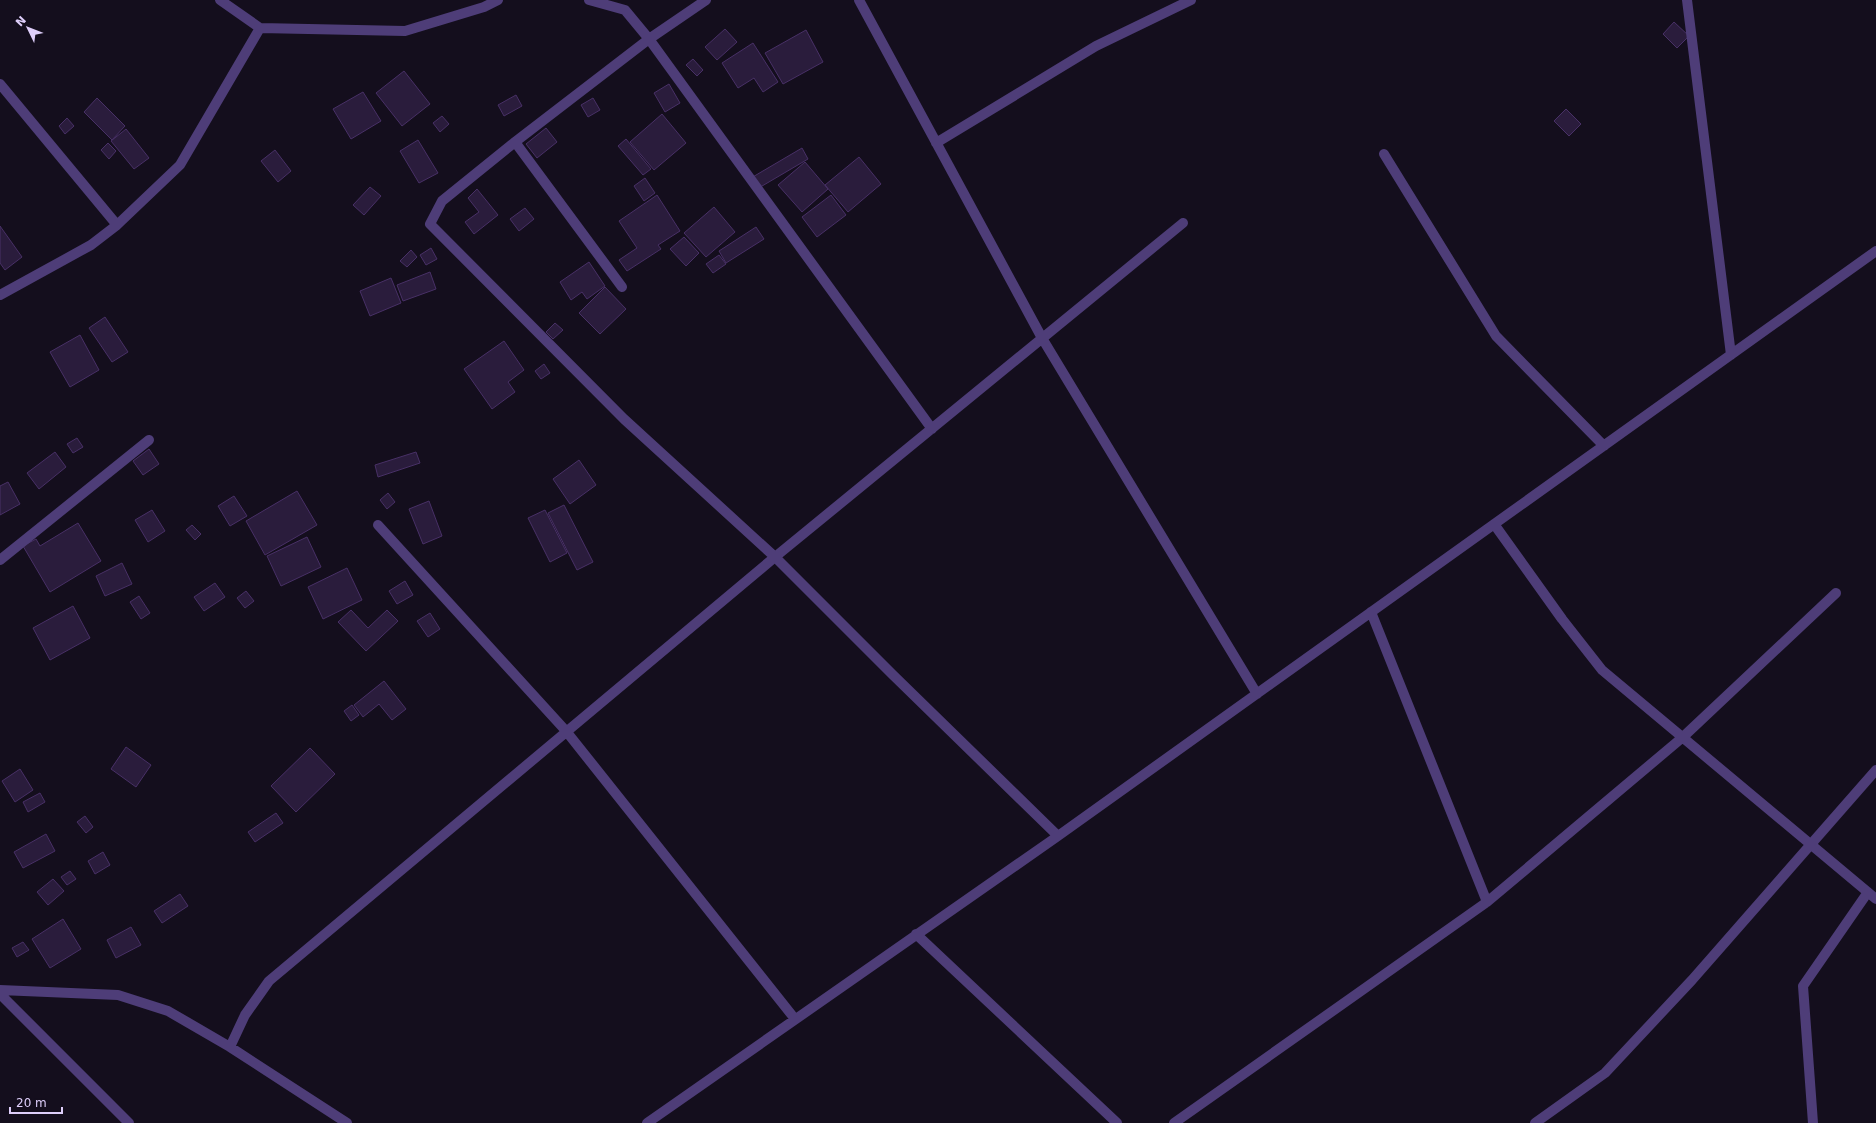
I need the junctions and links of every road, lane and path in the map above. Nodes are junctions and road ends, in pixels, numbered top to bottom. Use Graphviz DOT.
graph roads {
  1 [pos="220,0"];
  2 [pos="498,0"];
  3 [pos="589,0"];
  4 [pos="619,0"];
  5 [pos="706,0"];
  6 [pos="859,0"];
  7 [pos="1191,0"];
  8 [pos="1687,0"];
  9 [pos="625,10"];
  10 [pos="260,28"];
  11 [pos="649,39"];
  12 [pos="0,84"];
  13 [pos="515,142"];
  14 [pos="936,143"];
  15 [pos="1384,154"];
  16 [pos="1183,223"];
  17 [pos="116,225"];
  18 [pos="1876,251"];
  19 [pos="622,287"];
  20 [pos="0,295"];
  21 [pos="1042,338"];
  22 [pos="1731,355"];
  23 [pos="932,429"];
  24 [pos="149,440"];
  25 [pos="1604,446"];
  26 [pos="1494,524"];
  27 [pos="378,525"];
  28 [pos="775,557"];
  29 [pos="0,560"];
  30 [pos="1836,593"];
  31 [pos="1371,612"];
  32 [pos="1257,694"];
  33 [pos="566,731"];
  34 [pos="1683,737"];
  35 [pos="1876,770"];
  36 [pos="1058,836"];
  37 [pos="1812,845"];
  38 [pos="1868,892"];
  39 [pos="1876,899"];
  40 [pos="1487,902"];
  41 [pos="916,934"];
  42 [pos="0,990"];
  43 [pos="0,994"];
  44 [pos="795,1019"];
  45 [pos="230,1047"];
  46 [pos="129,1123"];
  47 [pos="347,1123"];
  48 [pos="647,1123"];
  49 [pos="1117,1123"];
  50 [pos="1174,1123"];
  51 [pos="1535,1123"];
  52 [pos="1813,1123"];
  1 -- 10 [label="street"];
  2 -- 10 [label="street"];
  3 -- 9 [label="street"];
  4 -- 9 [label="street"];
  5 -- 11 [label="street"];
  6 -- 14 [label="street"];
  7 -- 14 [label="street"];
  8 -- 22 [label="street"];
  9 -- 11 [label="street"];
  10 -- 17 [label="street"];
  11 -- 13 [label="street"];
  11 -- 23 [label="street"];
  12 -- 17 [label="street"];
  13 -- 19 [label="street"];
  13 -- 28 [label="street"];
  14 -- 21 [label="street"];
  15 -- 25 [label="street"];
  16 -- 21 [label="street"];
  17 -- 20 [label="street"];
  18 -- 22 [label="street"];
  21 -- 23 [label="street"];
  21 -- 32 [label="street"];
  22 -- 25 [label="street"];
  23 -- 28 [label="street"];
  24 -- 29 [label="street"];
  25 -- 26 [label="street"];
  26 -- 31 [label="street"];
  26 -- 34 [label="street"];
  27 -- 33 [label="street"];
  28 -- 33 [label="street"];
  28 -- 36 [label="street"];
  30 -- 34 [label="street"];
  31 -- 32 [label="street"];
  31 -- 40 [label="street"];
  32 -- 36 [label="street"];
  33 -- 44 [label="street"];
  33 -- 45 [label="street"];
  34 -- 37 [label="street"];
  34 -- 40 [label="street"];
  35 -- 37 [label="street"];
  36 -- 41 [label="street"];
  37 -- 38 [label="street"];
  37 -- 51 [label="street"];
  38 -- 39 [label="street"];
  38 -- 52 [label="street"];
  40 -- 50 [label="street"];
  41 -- 44 [label="street"];
  41 -- 49 [label="street"];
  42 -- 45 [label="street"];
  43 -- 46 [label="street"];
  44 -- 48 [label="street"];
  45 -- 47 [label="street"];
}
